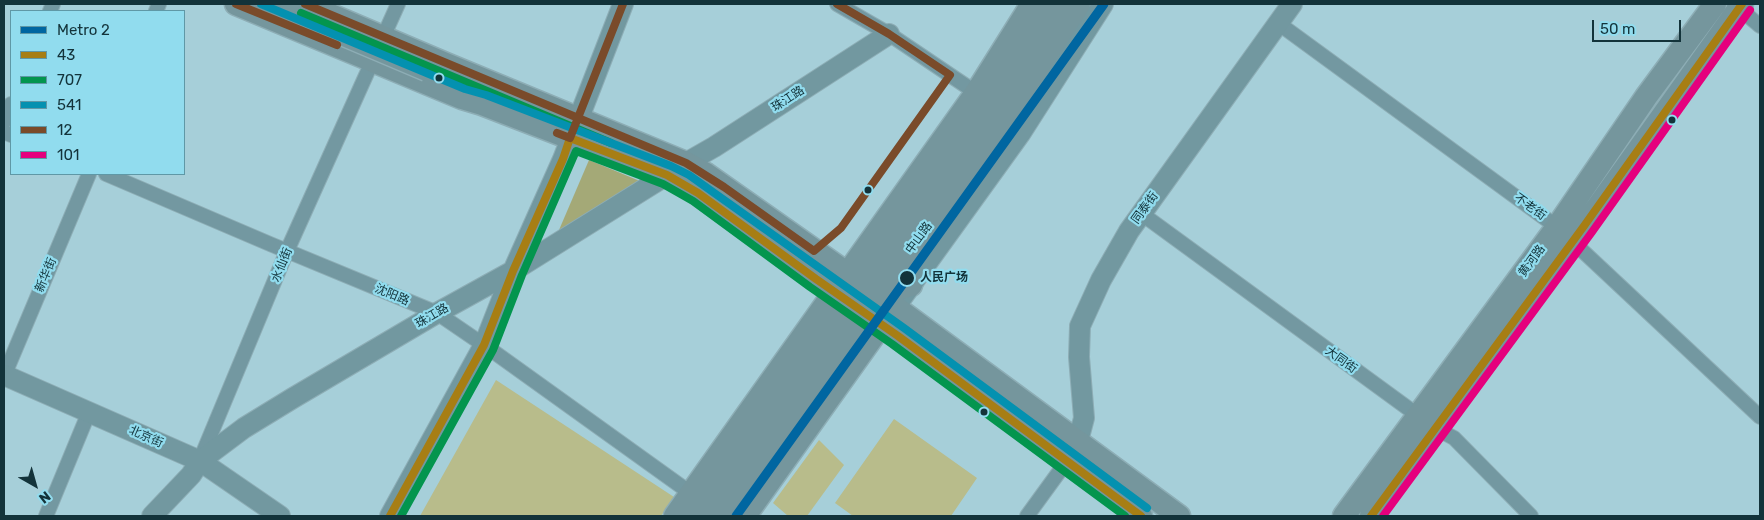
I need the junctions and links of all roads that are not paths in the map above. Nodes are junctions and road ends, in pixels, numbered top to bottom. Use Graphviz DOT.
graph roads {
  1 [pos="236,4"];
  2 [pos="271,4"];
  3 [pos="305,4"];
  4 [pos="398,4"];
  5 [pos="623,4"];
  6 [pos="837,4"];
  7 [pos="1032,4"];
  8 [pos="1056,4"];
  9 [pos="1079,4"];
  10 [pos="1103,4"];
  11 [pos="1292,4"];
  12 [pos="1715,4"];
  13 [pos="1738,5"];
  14 [pos="1278,23"];
  15 [pos="1760,26"];
  16 [pos="889,34"];
  17 [pos="383,37"];
  18 [pos="373,61"];
  19 [pos="427,70"];
  20 [pos="491,83"];
  21 [pos="992,103"];
  22 [pos="482,104"];
  23 [pos="10,107"];
  24 [pos="4,122"];
  25 [pos="574,128"];
  26 [pos="686,163"];
  27 [pos="89,175"];
  28 [pos="108,175"];
  29 [pos="667,175"];
  30 [pos="1142,214"];
  31 [pos="1565,234"];
  32 [pos="287,251"];
  33 [pos="513,271"];
  34 [pos="910,285"];
  35 [pos="864,299"];
  36 [pos="437,313"];
  37 [pos="484,345"];
  38 [pos="4,375"];
  39 [pos="90,412"];
  40 [pos="1760,418"];
  41 [pos="1426,422"];
  42 [pos="1078,441"];
  43 [pos="200,461"];
  44 [pos="1067,461"];
  45 [pos="709,510"];
  46 [pos="46,516"];
  47 [pos="152,516"];
  48 [pos="280,516"];
  49 [pos="390,516"];
  50 [pos="675,516"];
  51 [pos="746,516"];
  52 [pos="1027,516"];
  53 [pos="1141,516"];
  54 [pos="1179,516"];
  55 [pos="1344,516"];
  56 [pos="1371,516"];
  57 [pos="1531,516"];
  1 -- 18 [label="main road"];
  2 -- 19 [label="main road, bridge"];
  3 -- 17 [label="main road"];
  4 -- 17 [label="street, 水仙街"];
  5 -- 25 [label="street"];
  6 -- 16 [label="street"];
  7 -- 21 [label="main road"];
  8 -- 21 [label="main road, 中山路"];
  9 -- 21 [label="main road, 中山路"];
  10 -- 34 [label="street"];
  11 -- 14 [label="street, 同泰街"];
  12 -- 31 [label="main road, 黄河路"];
  13 -- 15 [label="street"];
  13 -- 31 [label="main road, 黄河路"];
  14 -- 30 [label="street, 同泰街"];
  14 -- 31 [label="street, 不老街"];
  16 -- 21 [label="street"];
  16 -- 26 [label="street, 珠江路"];
  17 -- 18 [label="street, 水仙街"];
  17 -- 20 [label="main road"];
  18 -- 22 [label="main road"];
  18 -- 32 [label="street, 水仙街"];
  19 -- 20 [label="main road"];
  19 -- 22 [label="main road"];
  20 -- 25 [label="main road"];
  21 -- 35 [label="main road, 中山路"];
  21 -- 35 [label="main road"];
  22 -- 25 [label="main road"];
  23 -- 24 [label="street"];
  25 -- 26 [label="main road"];
  25 -- 29 [label="main road"];
  25 -- 33 [label="street"];
  26 -- 35 [label="main road"];
  27 -- 38 [label="street, 新华街"];
  28 -- 32 [label="street, 沈阳路"];
  29 -- 33 [label="street, 珠江路"];
  29 -- 35 [label="main road"];
  30 -- 41 [label="street, 大同街"];
  30 -- 42 [label="street, 同泰街"];
  31 -- 40 [label="street, 不老街"];
  31 -- 41 [label="main road, 黄河路"];
  32 -- 36 [label="street, 沈阳路"];
  32 -- 43 [label="street, 水仙街"];
  33 -- 36 [label="street, 珠江路"];
  33 -- 37 [label="street"];
  34 -- 35 [label="main road"];
  35 -- 42 [label="main road"];
  35 -- 44 [label="main road"];
  35 -- 45 [label="main road"];
  35 -- 45 [label="main road, 中山路"];
  35 -- 51 [label="main road"];
  36 -- 37 [label="street, 沈阳路"];
  36 -- 43 [label="street, 珠江路"];
  37 -- 45 [label="street, 沈阳路"];
  37 -- 49 [label="street"];
  38 -- 39 [label="street, 北京街"];
  39 -- 43 [label="street, 北京街"];
  39 -- 46 [label="street"];
  41 -- 55 [label="main road, 黄河路"];
  41 -- 56 [label="main road, 黄河路"];
  41 -- 57 [label="street, 大同街"];
  42 -- 44 [label="street, 同泰街"];
  42 -- 54 [label="main road"];
  43 -- 47 [label="street, 水仙街"];
  43 -- 48 [label="street, 北京街"];
  44 -- 52 [label="street"];
  44 -- 53 [label="main road"];
  45 -- 50 [label="main road"];
}
